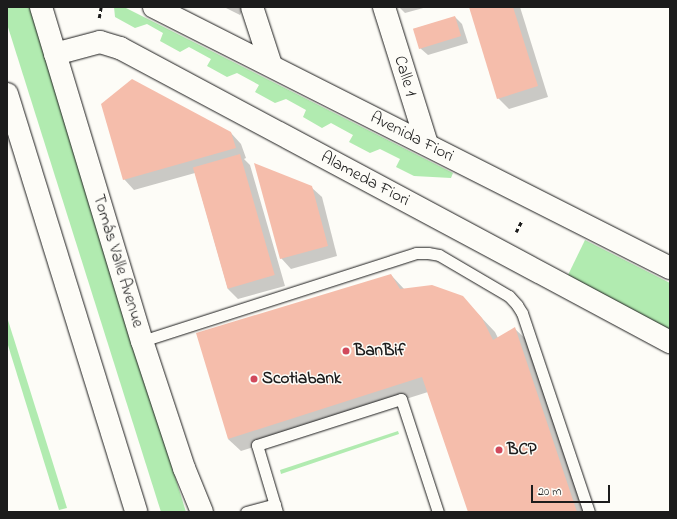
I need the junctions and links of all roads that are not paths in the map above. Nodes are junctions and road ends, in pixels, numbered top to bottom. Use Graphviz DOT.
graph roads {
  1 [pos="41,7"];
  2 [pos="154,7"];
  3 [pos="252,7"];
  4 [pos="384,7"];
  5 [pos="55,54"];
  6 [pos="271,65"];
  7 [pos="7,94"];
  8 [pos="427,144"];
  9 [pos="670,268"];
  10 [pos="142,341"];
  11 [pos="670,342"];
  12 [pos="128,480"];
  13 [pos="276,508"];
  14 [pos="130,512"];
  15 [pos="136,512"];
  16 [pos="202,512"];
  17 [pos="246,512"];
  18 [pos="438,512"];
  19 [pos="589,512"];
  1 -- 5 [label="street, Tomás Valle Avenue"];
  2 -- 6 [label="street, Avenida Fiori"];
  3 -- 6 [label="street"];
  4 -- 8 [label="street, Calle 1"];
  5 -- 10 [label="street, Tomás Valle Avenue"];
  5 -- 11 [label="street, Alameda Fiori"];
  6 -- 8 [label="street, Avenida Fiori"];
  7 -- 12 [label="street"];
  8 -- 9 [label="street, Avenida Fiori"];
  10 -- 16 [label="street, Tomás Valle Avenue"];
  10 -- 19 [label="lane"];
  12 -- 14 [label="street"];
  12 -- 15 [label="street"];
  13 -- 17 [label="lane"];
  13 -- 18 [label="lane"];
}
